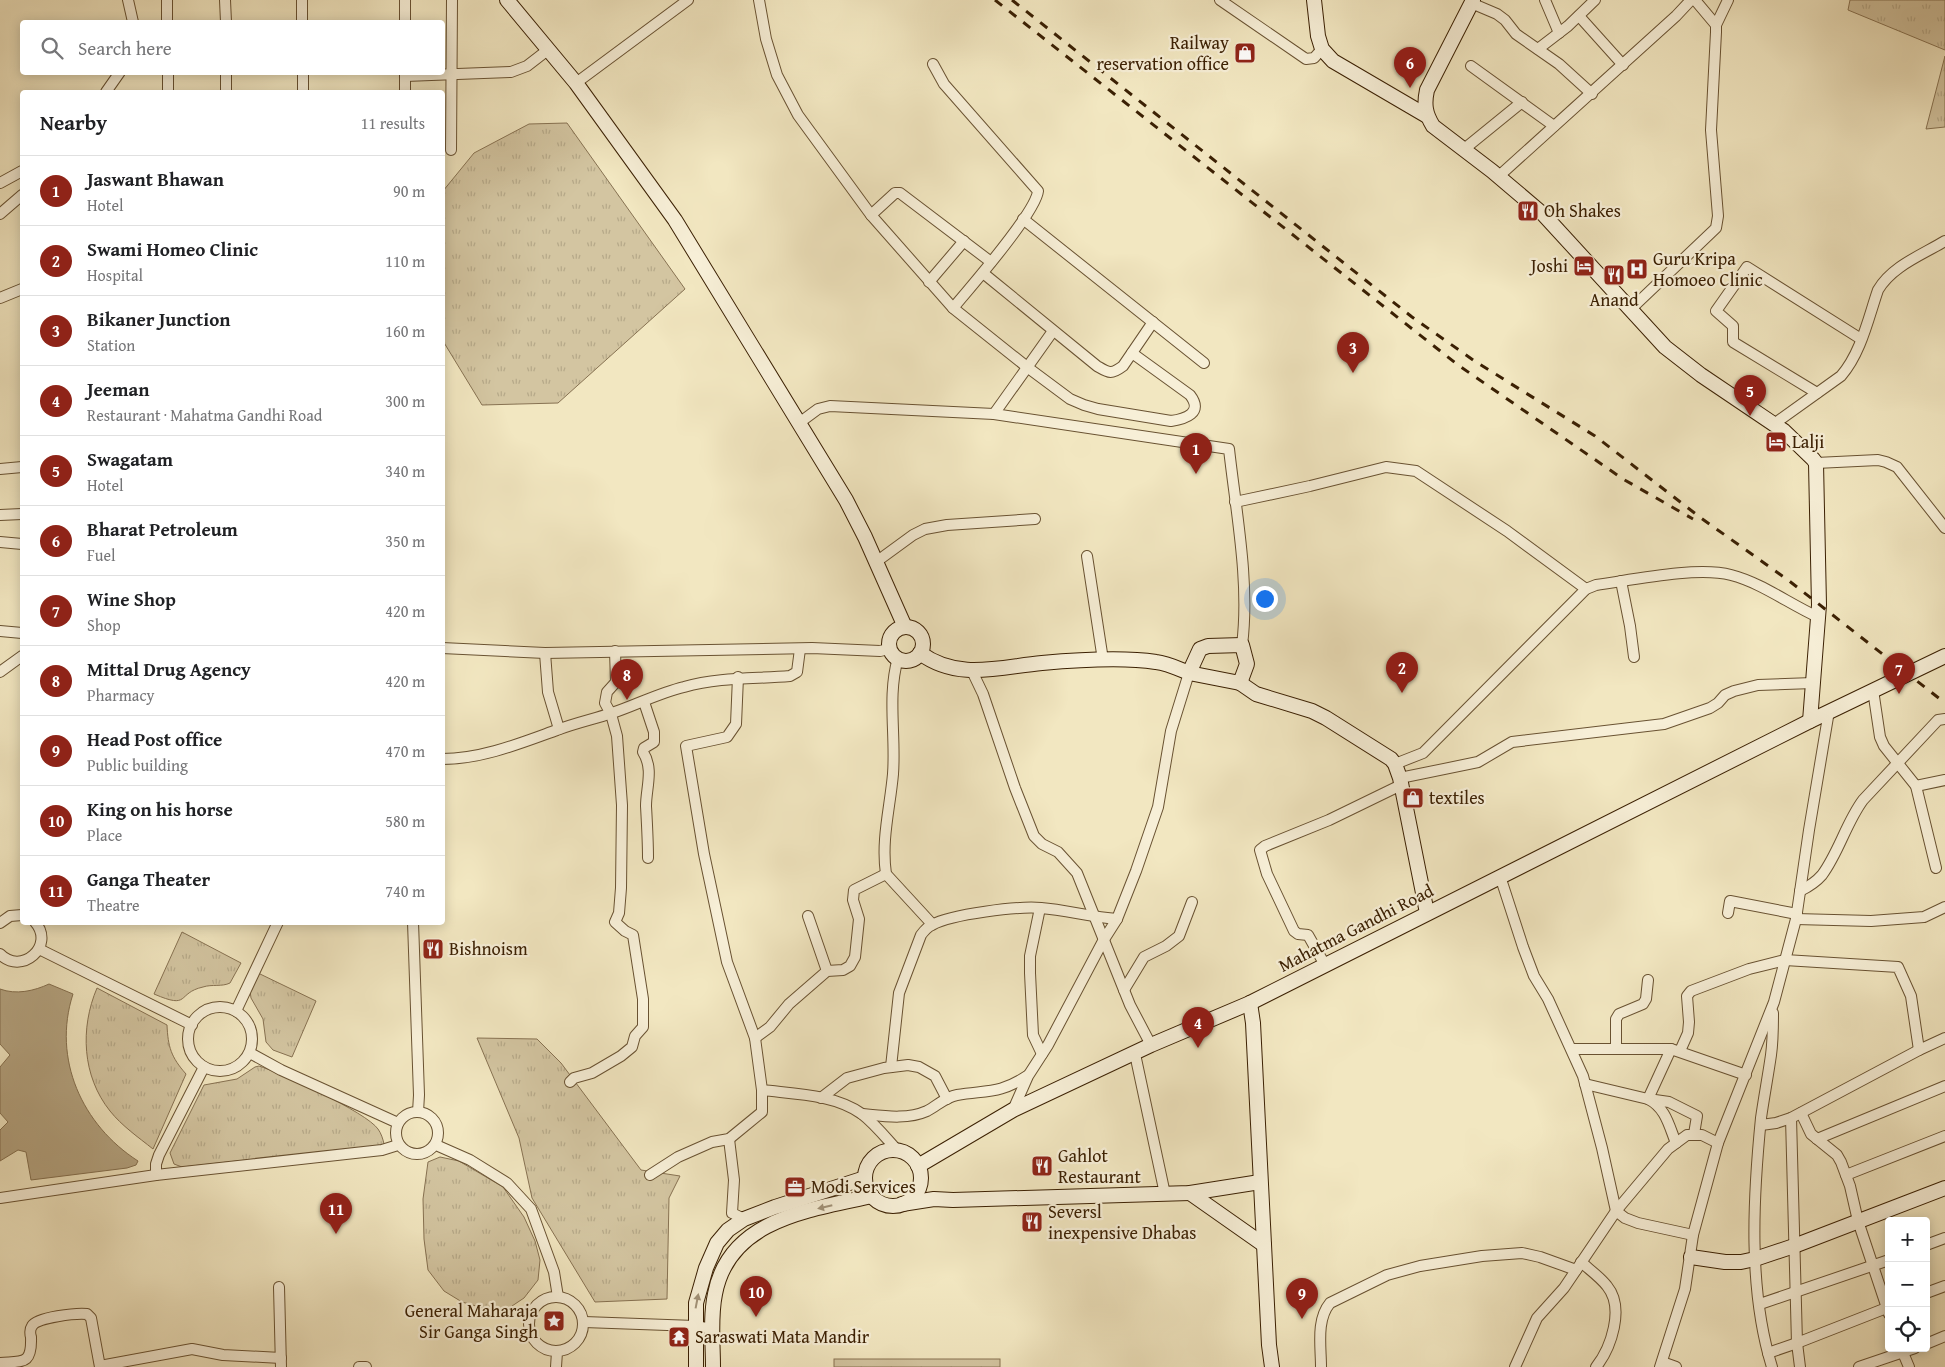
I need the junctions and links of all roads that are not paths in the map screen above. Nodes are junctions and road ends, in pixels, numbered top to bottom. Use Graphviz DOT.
graph roads {
  1 [pos="128,0"];
  2 [pos="167,0"];
  3 [pos="225,0"];
  4 [pos="302,0"];
  5 [pos="405,0"];
  6 [pos="452,0"];
  7 [pos="508,0"];
  8 [pos="688,0"];
  9 [pos="759,0"];
  10 [pos="1220,0"];
  11 [pos="1314,0"];
  12 [pos="1545,0"];
  13 [pos="1595,0"];
  14 [pos="1691,0"];
  15 [pos="1695,0"];
  16 [pos="1728,0"];
  17 [pos="1472,2"];
  18 [pos="1579,16"];
  19 [pos="132,20"];
  20 [pos="167,20"];
  21 [pos="226,20"];
  22 [pos="302,20"];
  23 [pos="405,20"];
  24 [pos="1716,25"];
  25 [pos="1559,34"];
  26 [pos="549,49"];
  27 [pos="1322,49"];
  28 [pos="1538,49"];
  29 [pos="933,64"];
  30 [pos="1623,65"];
  31 [pos="1470,66"];
  32 [pos="118,75"];
  33 [pos="168,75"];
  34 [pos="226,75"];
  35 [pos="303,75"];
  36 [pos="405,75"];
  37 [pos="445,75"];
  38 [pos="452,75"];
  39 [pos="576,83"];
  40 [pos="107,90"];
  41 [pos="168,90"];
  42 [pos="226,90"];
  43 [pos="303,90"];
  44 [pos="405,90"];
  45 [pos="1592,94"];
  46 [pos="1522,102"];
  47 [pos="1427,116"];
  48 [pos="1554,126"];
  49 [pos="452,150"];
  50 [pos="1463,150"];
  51 [pos="20,172"];
  52 [pos="1499,176"];
  53 [pos="0,183"];
  54 [pos="20,197"];
  55 [pos="0,214"];
  56 [pos="871,215"];
  57 [pos="1023,219"];
  58 [pos="964,241"];
  59 [pos="1945,241"];
  60 [pos="991,262"];
  61 [pos="983,273"];
  62 [pos="930,282"];
  63 [pos="20,290"];
  64 [pos="0,298"];
  65 [pos="953,308"];
  66 [pos="1630,309"];
  67 [pos="1153,322"];
  68 [pos="1053,330"];
  69 [pos="1860,339"];
  70 [pos="1132,352"];
  71 [pos="1204,363"];
  72 [pos="1027,367"];
  73 [pos="1817,393"];
  74 [pos="994,414"];
  75 [pos="799,423"];
  76 [pos="1774,424"];
  77 [pos="1816,464"];
  78 [pos="20,467"];
  79 [pos="0,469"];
  80 [pos="1235,502"];
  81 [pos="20,514"];
  82 [pos="0,516"];
  83 [pos="1035,519"];
  84 [pos="1945,528"];
  85 [pos="0,542"];
  86 [pos="20,544"];
  87 [pos="1087,556"];
  88 [pos="876,562"];
  89 [pos="1621,581"];
  90 [pos="1586,588"];
  91 [pos="1818,617"];
  92 [pos="905,627"];
  93 [pos="0,630"];
  94 [pos="20,633"];
  95 [pos="1242,645"];
  96 [pos="445,648"];
  97 [pos="800,649"];
  98 [pos="615,651"];
  99 [pos="545,653"];
  100 [pos="920,653"];
  101 [pos="893,654"];
  102 [pos="1945,656"];
  103 [pos="20,657"];
  104 [pos="1634,657"];
  105 [pos="1103,660"];
  106 [pos="972,671"];
  107 [pos="0,672"];
  108 [pos="1189,673"];
  109 [pos="738,678"];
  110 [pos="1240,683"];
  111 [pos="1813,683"];
  112 [pos="1874,690"];
  113 [pos="644,702"];
  114 [pos="1829,712"];
  115 [pos="611,714"];
  116 [pos="1945,719"];
  117 [pos="1810,721"];
  118 [pos="559,729"];
  119 [pos="445,759"];
  120 [pos="1395,764"];
  121 [pos="1897,764"];
  122 [pos="1945,780"];
  123 [pos="1401,781"];
  124 [pos="1916,786"];
  125 [pos="648,858"];
  126 [pos="1936,868"];
  127 [pos="886,874"];
  128 [pos="1500,876"];
  129 [pos="1800,891"];
  130 [pos="1192,902"];
  131 [pos="1945,907"];
  132 [pos="1040,908"];
  133 [pos="1427,913"];
  134 [pos="1728,913"];
  135 [pos="20,915"];
  136 [pos="808,916"];
  137 [pos="1796,917"];
  138 [pos="1093,918"];
  139 [pos="1117,919"];
  140 [pos="0,923"];
  141 [pos="932,924"];
  142 [pos="37,925"];
  143 [pos="277,925"];
  144 [pos="413,925"];
  145 [pos="1102,941"];
  146 [pos="39,949"];
  147 [pos="0,954"];
  148 [pos="1785,960"];
  149 [pos="1326,965"];
  150 [pos="827,971"];
  151 [pos="1648,980"];
  152 [pos="1124,990"];
  153 [pos="1774,1002"];
  154 [pos="1250,1003"];
  155 [pos="236,1011"];
  156 [pos="192,1025"];
  157 [pos="755,1038"];
  158 [pos="1945,1038"];
  159 [pos="1151,1045"];
  160 [pos="1572,1049"];
  161 [pos="1616,1049"];
  162 [pos="1675,1050"];
  163 [pos="1919,1050"];
  164 [pos="250,1053"];
  165 [pos="1042,1054"];
  166 [pos="1135,1054"];
  167 [pos="204,1067"];
  168 [pos="891,1067"];
  169 [pos="1746,1075"];
  170 [pos="1028,1076"];
  171 [pos="570,1082"];
  172 [pos="1585,1084"];
  173 [pos="1945,1086"];
  174 [pos="762,1090"];
  175 [pos="821,1098"];
  176 [pos="947,1098"];
  177 [pos="1648,1099"];
  178 [pos="1013,1110"];
  179 [pos="418,1112"];
  180 [pos="1801,1113"];
  181 [pos="862,1114"];
  182 [pos="1791,1118"];
  183 [pos="398,1123"];
  184 [pos="1761,1125"];
  185 [pos="1694,1134"];
  186 [pos="1945,1136"];
  187 [pos="729,1139"];
  188 [pos="1817,1139"];
  189 [pos="1676,1143"];
  190 [pos="1718,1143"];
  191 [pos="398,1145"];
  192 [pos="436,1145"];
  193 [pos="897,1150"];
  194 [pos="918,1166"];
  195 [pos="156,1174"];
  196 [pos="650,1175"];
  197 [pos="1846,1175"];
  198 [pos="866,1178"];
  199 [pos="1260,1182"];
  200 [pos="1945,1188"];
  201 [pos="1190,1193"];
  202 [pos="1166,1194"];
  203 [pos="872,1196"];
  204 [pos="0,1198"];
  205 [pos="902,1204"];
  206 [pos="1616,1210"];
  207 [pos="744,1219"];
  208 [pos="1858,1221"];
  209 [pos="1694,1235"];
  210 [pos="1945,1238"];
  211 [pos="1930,1244"];
  212 [pos="1264,1245"];
  213 [pos="1794,1246"];
  214 [pos="1691,1257"];
  215 [pos="1755,1259"];
  216 [pos="1885,1262"];
  217 [pos="1579,1266"];
  218 [pos="1874,1266"];
  219 [pos="1945,1286"];
  220 [pos="279,1287"];
  221 [pos="1930,1292"];
  222 [pos="1796,1293"];
  223 [pos="558,1298"];
  224 [pos="1760,1304"];
  225 [pos="1887,1307"];
  226 [pos="1885,1311"];
  227 [pos="584,1322"];
  228 [pos="695,1326"];
  229 [pos="712,1329"];
  230 [pos="1945,1336"];
  231 [pos="1930,1342"];
  232 [pos="1797,1343"];
  233 [pos="557,1352"];
  234 [pos="1899,1352"];
  235 [pos="1902,1352"];
  236 [pos="1768,1353"];
  237 [pos="281,1362"];
  238 [pos="0,1363"];
  239 [pos="1661,1364"];
  240 [pos="100,1366"];
  241 [pos="359,1367"];
  242 [pos="366,1367"];
  243 [pos="556,1367"];
  244 [pos="696,1367"];
  245 [pos="713,1367"];
  246 [pos="1272,1367"];
  247 [pos="1321,1367"];
  248 [pos="1514,1367"];
  249 [pos="1596,1367"];
  250 [pos="1676,1367"];
  251 [pos="1772,1367"];
  252 [pos="1800,1367"];
  253 [pos="1859,1367"];
  254 [pos="1908,1367"];
  1 -- 19 [label="street"];
  2 -- 20 [label="street"];
  3 -- 21 [label="street"];
  4 -- 22 [label="street"];
  5 -- 23 [label="street"];
  6 -- 38 [label="street"];
  7 -- 26 [label="street"];
  8 -- 39 [label="street"];
  9 -- 56 [label="street"];
  10 -- 27 [label="street"];
  11 -- 27 [label="street"];
  12 -- 25 [label="street"];
  13 -- 18 [label="street"];
  14 -- 30 [label="street"];
  15 -- 24 [label="street"];
  16 -- 24 [label="street"];
  17 -- 28 [label="street"];
  17 -- 47 [label="street"];
  18 -- 25 [label="street"];
  18 -- 30 [label="street"];
  24 -- 66 [label="street"];
  25 -- 28 [label="street"];
  26 -- 38 [label="street"];
  26 -- 39 [label="street"];
  27 -- 47 [label="street"];
  28 -- 45 [label="street"];
  29 -- 57 [label="street"];
  30 -- 45 [label="street"];
  31 -- 46 [label="street"];
  32 -- 40 [label="street"];
  33 -- 41 [label="street"];
  34 -- 42 [label="street"];
  35 -- 43 [label="street"];
  36 -- 44 [label="street"];
  37 -- 38 [label="street"];
  38 -- 49 [label="street"];
  39 -- 75 [label="street"];
  45 -- 48 [label="street"];
  46 -- 48 [label="street"];
  46 -- 50 [label="street"];
  47 -- 50 [label="street"];
  48 -- 52 [label="street"];
  50 -- 52 [label="street"];
  51 -- 53 [label="street"];
  52 -- 66 [label="street"];
  54 -- 55 [label="street"];
  56 -- 58 [label="street"];
  56 -- 62 [label="street"];
  57 -- 60 [label="street"];
  57 -- 67 [label="street"];
  58 -- 60 [label="street"];
  58 -- 62 [label="street"];
  59 -- 69 [label="street"];
  60 -- 61 [label="street"];
  61 -- 65 [label="street"];
  61 -- 68 [label="street"];
  62 -- 65 [label="street"];
  63 -- 64 [label="street"];
  65 -- 72 [label="street"];
  66 -- 76 [label="street"];
  67 -- 70 [label="street"];
  67 -- 71 [label="street"];
  68 -- 70 [label="street"];
  68 -- 72 [label="street"];
  69 -- 73 [label="street"];
  69 -- 73 [label="street"];
  70 -- 72 [label="street"];
  72 -- 74 [label="street"];
  73 -- 76 [label="street"];
  74 -- 75 [label="street"];
  74 -- 80 [label="street"];
  75 -- 88 [label="street"];
  76 -- 77 [label="street"];
  77 -- 84 [label="street"];
  77 -- 91 [label="street"];
  78 -- 79 [label="street"];
  80 -- 90 [label="street"];
  80 -- 95 [label="street"];
  81 -- 82 [label="street"];
  83 -- 88 [label="street"];
  85 -- 86 [label="street"];
  87 -- 105 [label="street"];
  88 -- 92 [label="street"];
  89 -- 90 [label="street"];
  89 -- 91 [label="street"];
  89 -- 104 [label="street"];
  90 -- 120 [label="street"];
  91 -- 111 [label="street"];
  92 -- 100 [label="street"];
  92 -- 101 [label="street"];
  93 -- 94 [label="street"];
  95 -- 108 [label="street"];
  95 -- 110 [label="street"];
  96 -- 99 [label="street"];
  97 -- 98 [label="street"];
  97 -- 101 [label="street"];
  97 -- 109 [label="street"];
  98 -- 99 [label="street"];
  98 -- 115 [label="street"];
  99 -- 118 [label="street"];
  100 -- 101 [label="street"];
  100 -- 106 [label="street"];
  101 -- 127 [label="street"];
  102 -- 112 [label="street, Mahatma Gandhi Road"];
  103 -- 107 [label="street"];
  105 -- 106 [label="street"];
  105 -- 108 [label="street"];
  106 -- 138 [label="street"];
  108 -- 110 [label="street"];
  108 -- 139 [label="street"];
  109 -- 113 [label="street"];
  109 -- 157 [label="street"];
  110 -- 120 [label="street"];
  111 -- 117 [label="street"];
  111 -- 123 [label="street"];
  112 -- 114 [label="street, Mahatma Gandhi Road"];
  112 -- 121 [label="street"];
  113 -- 115 [label="street"];
  113 -- 125 [label="street"];
  114 -- 117 [label="street, Mahatma Gandhi Road"];
  114 -- 129 [label="street"];
  115 -- 118 [label="street"];
  115 -- 171 [label="street"];
  116 -- 121 [label="street"];
  117 -- 128 [label="street, Mahatma Gandhi Road"];
  118 -- 119 [label="street"];
  120 -- 123 [label="street"];
  121 -- 124 [label="street"];
  121 -- 129 [label="street"];
  122 -- 124 [label="street"];
  123 -- 133 [label="street"];
  123 -- 149 [label="street"];
  124 -- 126 [label="street"];
  127 -- 141 [label="street"];
  127 -- 150 [label="street"];
  128 -- 133 [label="street, Mahatma Gandhi Road"];
  128 -- 160 [label="street"];
  129 -- 137 [label="street"];
  130 -- 152 [label="street"];
  131 -- 137 [label="street"];
  132 -- 138 [label="street"];
  132 -- 141 [label="street"];
  132 -- 165 [label="street"];
  133 -- 149 [label="street, Mahatma Gandhi Road"];
  134 -- 137 [label="street"];
  135 -- 140 [label="street"];
  136 -- 150 [label="street"];
  137 -- 148 [label="street"];
  138 -- 139 [label="street"];
  138 -- 145 [label="street"];
  139 -- 145 [label="street"];
  141 -- 168 [label="street"];
  142 -- 146 [label="street"];
  143 -- 155 [label="street"];
  144 -- 179 [label="street"];
  145 -- 152 [label="street"];
  145 -- 165 [label="street"];
  146 -- 147 [label="street"];
  146 -- 156 [label="street"];
  148 -- 153 [label="street"];
  148 -- 162 [label="street"];
  148 -- 163 [label="street"];
  149 -- 154 [label="street, Mahatma Gandhi Road"];
  150 -- 157 [label="street"];
  151 -- 161 [label="street"];
  152 -- 159 [label="street"];
  153 -- 169 [label="street"];
  153 -- 184 [label="street"];
  154 -- 159 [label="street, Mahatma Gandhi Road"];
  154 -- 199 [label="street"];
  155 -- 156 [label="street"];
  155 -- 164 [label="street"];
  156 -- 167 [label="street"];
  157 -- 174 [label="street"];
  158 -- 163 [label="street"];
  159 -- 166 [label="street, Mahatma Gandhi Road"];
  160 -- 161 [label="street"];
  160 -- 172 [label="street"];
  161 -- 162 [label="street"];
  162 -- 169 [label="street"];
  162 -- 177 [label="street"];
  163 -- 180 [label="street"];
  164 -- 167 [label="street"];
  164 -- 183 [label="street"];
  165 -- 170 [label="street"];
  166 -- 178 [label="street, Mahatma Gandhi Road"];
  166 -- 202 [label="street"];
  167 -- 195 [label="street"];
  168 -- 175 [label="street"];
  168 -- 176 [label="street"];
  169 -- 190 [label="street"];
  170 -- 176 [label="street"];
  170 -- 178 [label="street"];
  172 -- 177 [label="street"];
  172 -- 206 [label="street"];
  173 -- 188 [label="street"];
  174 -- 175 [label="street"];
  174 -- 187 [label="street"];
  175 -- 181 [label="street"];
  176 -- 181 [label="street"];
  177 -- 185 [label="street"];
  177 -- 189 [label="street"];
  178 -- 194 [label="street, Mahatma Gandhi Road"];
  179 -- 183 [label="street"];
  179 -- 192 [label="street"];
  180 -- 182 [label="street"];
  180 -- 188 [label="street"];
  181 -- 193 [label="street"];
  182 -- 184 [label="street"];
  182 -- 213 [label="street"];
  183 -- 191 [label="street"];
  184 -- 215 [label="street"];
  185 -- 189 [label="street"];
  185 -- 190 [label="street"];
  186 -- 197 [label="street"];
  187 -- 196 [label="street"];
  187 -- 207 [label="street"];
  188 -- 197 [label="street"];
  189 -- 206 [label="street"];
  190 -- 209 [label="street"];
  191 -- 192 [label="street"];
  191 -- 195 [label="street"];
  192 -- 223 [label="street"];
  193 -- 194 [label="street"];
  193 -- 198 [label="street"];
  194 -- 205 [label="street"];
  195 -- 204 [label="street"];
  197 -- 208 [label="street"];
  198 -- 203 [label="street"];
  198 -- 207 [label="street"];
  199 -- 201 [label="street"];
  199 -- 212 [label="street"];
  200 -- 208 [label="street"];
  201 -- 202 [label="street"];
  201 -- 212 [label="street"];
  202 -- 205 [label="street"];
  203 -- 205 [label="street"];
  203 -- 229 [label="street, one-way"];
  206 -- 209 [label="street"];
  206 -- 217 [label="street"];
  228 -- 207 [label="street, one-way"];
  208 -- 213 [label="street"];
  208 -- 218 [label="street"];
  209 -- 214 [label="street"];
  210 -- 211 [label="street"];
  212 -- 246 [label="street"];
  213 -- 215 [label="street"];
  213 -- 222 [label="street"];
  214 -- 215 [label="street"];
  214 -- 239 [label="street"];
  215 -- 224 [label="street"];
  216 -- 218 [label="street"];
  217 -- 247 [label="street"];
  217 -- 248 [label="street"];
  217 -- 249 [label="street"];
  218 -- 222 [label="street"];
  218 -- 225 [label="street"];
  219 -- 221 [label="street"];
  220 -- 237 [label="street"];
  222 -- 224 [label="street"];
  222 -- 232 [label="street"];
  223 -- 227 [label="street"];
  223 -- 233 [label="street"];
  224 -- 236 [label="street"];
  226 -- 232 [label="street"];
  227 -- 228 [label="street"];
  227 -- 233 [label="street"];
  228 -- 229 [label="street"];
  228 -- 244 [label="street"];
  229 -- 245 [label="street"];
  230 -- 231 [label="street"];
  232 -- 236 [label="street"];
  232 -- 252 [label="street"];
  233 -- 243 [label="street"];
  234 -- 253 [label="street"];
  235 -- 254 [label="street"];
  236 -- 251 [label="street"];
  237 -- 240 [label="street"];
  238 -- 240 [label="street"];
  239 -- 250 [label="street"];
  241 -- 242 [label="street"];
}
